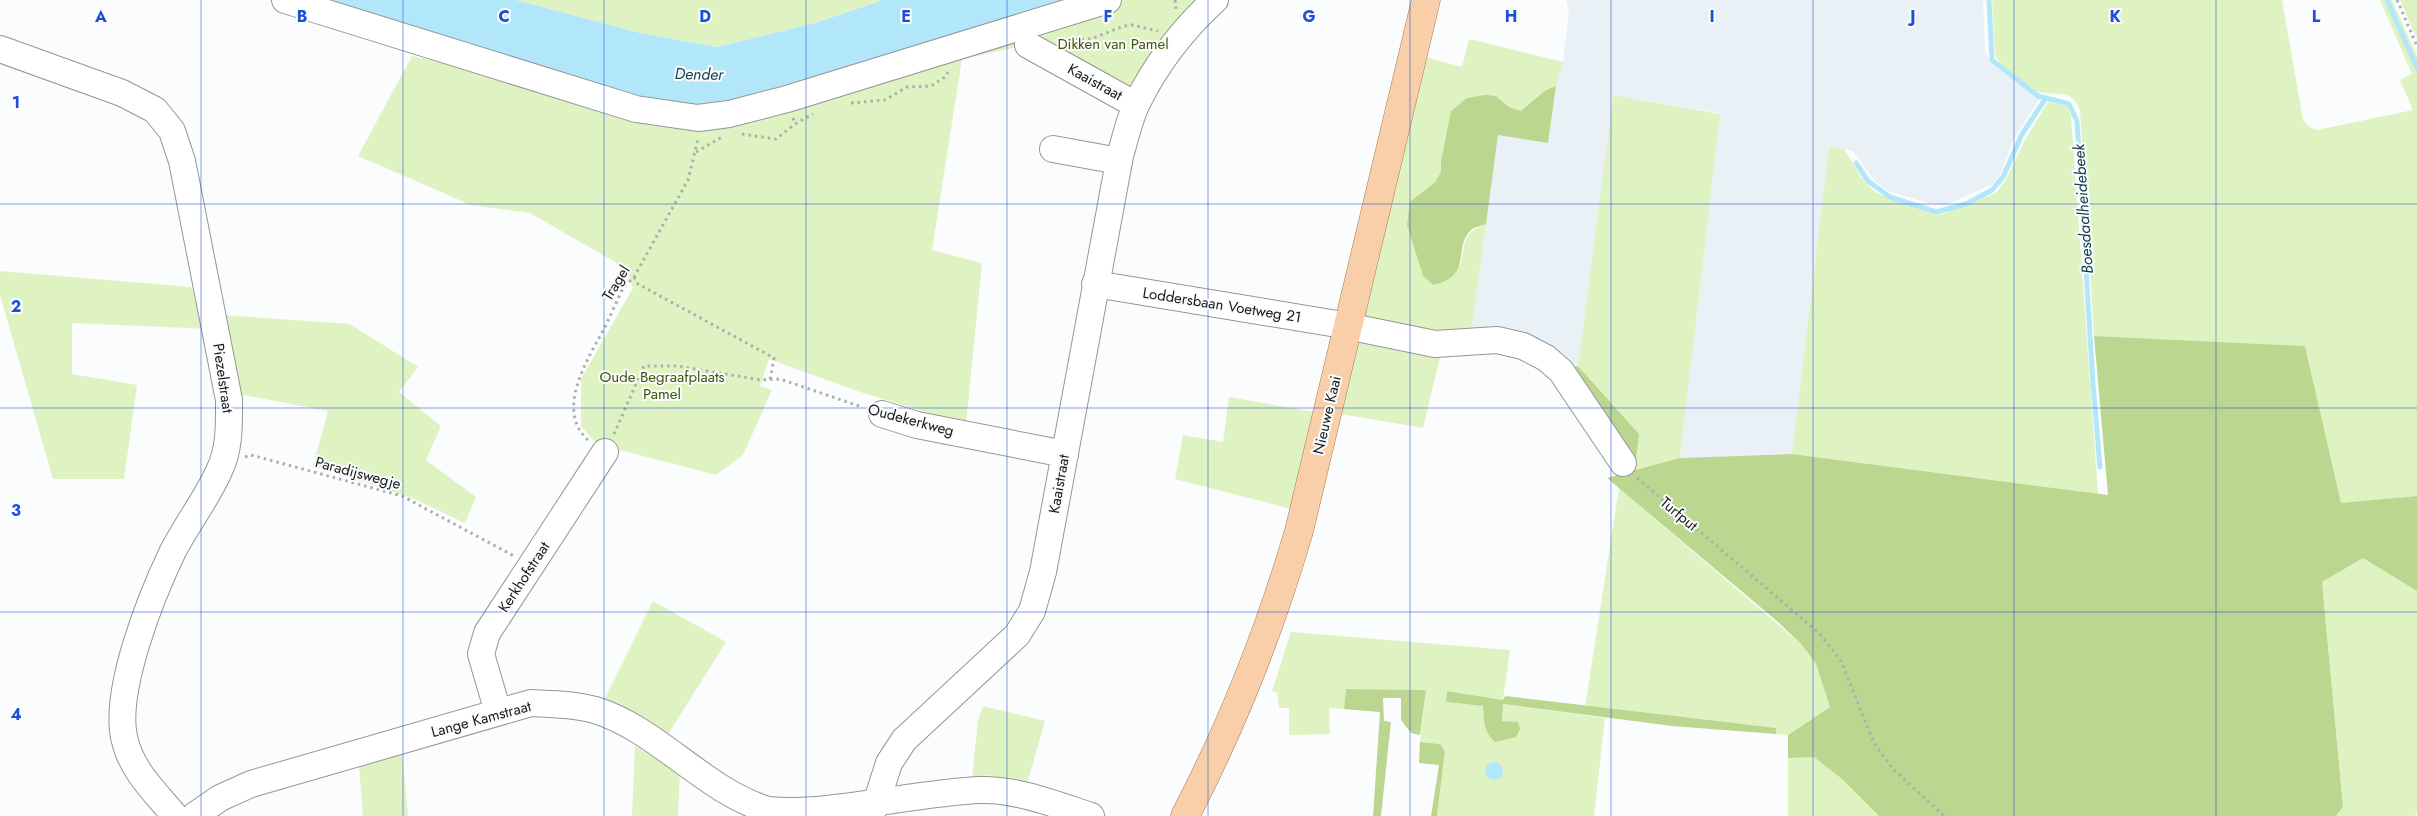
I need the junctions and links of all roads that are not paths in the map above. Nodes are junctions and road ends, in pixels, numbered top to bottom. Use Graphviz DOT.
graph roads {
  1 [pos="285,0"];
  2 [pos="1108,0"];
  3 [pos="1215,0"];
  4 [pos="1426,0"];
  5 [pos="1028,45"];
  6 [pos="0,49"];
  7 [pos="1136,105"];
  8 [pos="1053,149"];
  9 [pos="1119,161"];
  10 [pos="1095,284"];
  11 [pos="1348,326"];
  12 [pos="882,414"];
  13 [pos="605,452"];
  14 [pos="1065,454"];
  15 [pos="1623,463"];
  16 [pos="498,712"];
  17 [pos="877,812"];
  18 [pos="175,816"];
  19 [pos="194,816"];
  20 [pos="1091,816"];
  21 [pos="1185,816"];
  1 -- 2 [label="street"];
  3 -- 7 [label="street, Kaaistraat"];
  4 -- 11 [label="main road, Nieuwe Kaai"];
  5 -- 7 [label="street, Kaaistraat"];
  6 -- 18 [label="street, Piezelstraat"];
  7 -- 9 [label="street, Kaaistraat"];
  8 -- 9 [label="street"];
  9 -- 10 [label="street, Kaaistraat"];
  10 -- 11 [label="street, Loddersbaan Voetweg 21"];
  10 -- 14 [label="street, Kaaistraat"];
  11 -- 15 [label="street"];
  11 -- 21 [label="main road, Nieuwe Kaai"];
  12 -- 14 [label="street, Oudekerkweg"];
  13 -- 16 [label="street, Kerkhofstraat"];
  14 -- 17 [label="street, Kaaistraat"];
  16 -- 17 [label="street, Lange Kamstraat"];
  16 -- 19 [label="street, Lange Kamstraat"];
  17 -- 20 [label="street, Lange Kamstraat"];
}
